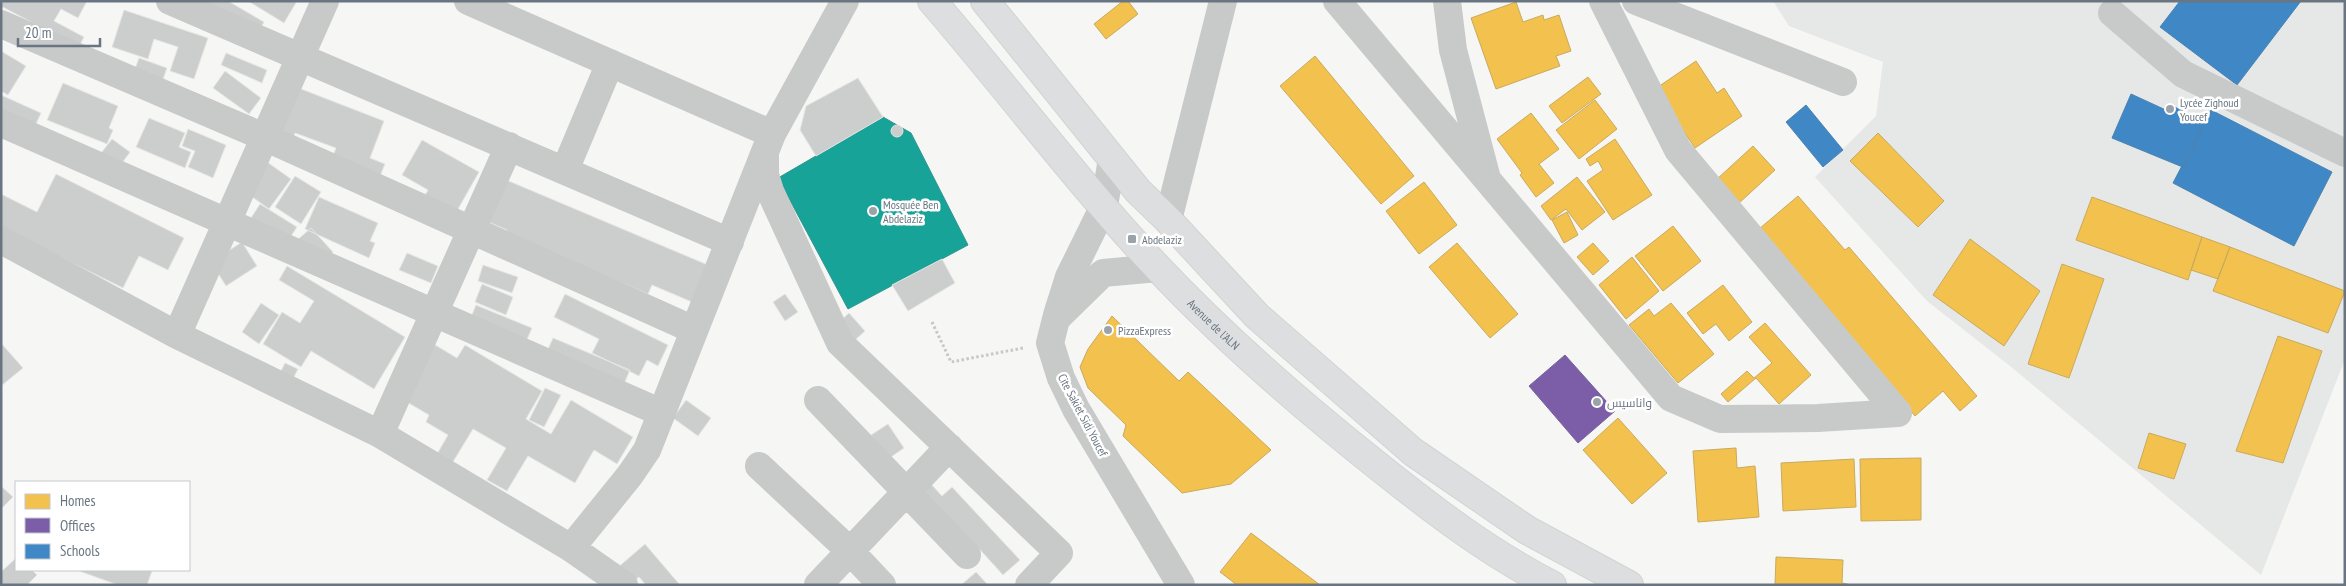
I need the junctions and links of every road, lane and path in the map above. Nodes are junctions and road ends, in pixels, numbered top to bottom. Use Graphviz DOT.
graph roads {
  1 [pos="170,1"];
  2 [pos="324,1"];
  3 [pos="468,1"];
  4 [pos="932,1"];
  5 [pos="985,1"];
  6 [pos="1223,1"];
  7 [pos="1337,1"];
  8 [pos="1446,1"];
  9 [pos="1602,1"];
  10 [pos="1636,1"];
  11 [pos="843,2"];
  12 [pos="2112,13"];
  13 [pos="1,24"];
  14 [pos="300,56"];
  15 [pos="610,63"];
  16 [pos="1843,82"];
  17 [pos="1,124"];
  18 [pos="264,137"];
  19 [pos="768,143"];
  20 [pos="509,146"];
  21 [pos="2345,153"];
  22 [pos="1112,159"];
  23 [pos="565,170"];
  24 [pos="1488,182"];
  25 [pos="1104,206"];
  26 [pos="1168,220"];
  27 [pos="227,221"];
  28 [pos="471,230"];
  29 [pos="1,240"];
  30 [pos="730,242"];
  31 [pos="1158,268"];
  32 [pos="435,313"];
  33 [pos="932,322"];
  34 [pos="694,330"];
  35 [pos="1053,331"];
  36 [pos="177,335"];
  37 [pos="818,400"];
  38 [pos="662,413"];
  39 [pos="380,434"];
  40 [pos="948,448"];
  41 [pos="759,466"];
  42 [pos="907,491"];
  43 [pos="571,548"];
  44 [pos="850,551"];
  45 [pos="967,555"];
  46 [pos="624,585"];
  47 [pos="818,585"];
  48 [pos="882,585"];
  49 [pos="1029,585"];
  50 [pos="1181,585"];
  51 [pos="1552,585"];
  52 [pos="1629,585"];
  1 -- 14 [label="street"];
  2 -- 14 [label="street"];
  3 -- 15 [label="street"];
  4 -- 25 [label="main road, Avenue de l'ALN"];
  5 -- 22 [label="main road"];
  6 -- 26 [label="street"];
  7 -- 24 [label="street"];
  8 -- 24 [label="street"];
  9 -- 24 [label="street"];
  10 -- 16 [label="street"];
  11 -- 19 [label="street"];
  12 -- 21 [label="street"];
  13 -- 18 [label="street"];
  14 -- 18 [label="street"];
  14 -- 20 [label="street"];
  15 -- 19 [label="street"];
  15 -- 23 [label="street"];
  17 -- 27 [label="street"];
  18 -- 27 [label="street"];
  18 -- 28 [label="street"];
  19 -- 30 [label="street"];
  19 -- 40 [label="street"];
  20 -- 23 [label="street"];
  20 -- 28 [label="street"];
  22 -- 25 [label="street"];
  22 -- 26 [label="main road"];
  23 -- 30 [label="street"];
  25 -- 31 [label="main road, Avenue de l'ALN"];
  25 -- 35 [label="street"];
  26 -- 52 [label="main road"];
  27 -- 32 [label="street"];
  27 -- 36 [label="street"];
  28 -- 32 [label="street"];
  28 -- 34 [label="street"];
  29 -- 36 [label="street"];
  30 -- 34 [label="street"];
  31 -- 35 [label="street"];
  31 -- 51 [label="main road, Avenue de l'ALN"];
  32 -- 38 [label="street"];
  32 -- 39 [label="street"];
  33 -- 35 [label="path"];
  34 -- 38 [label="street"];
  35 -- 50 [label="street, Cite Sakiet Sidi Youcef"];
  36 -- 39 [label="street"];
  37 -- 42 [label="street"];
  38 -- 43 [label="street"];
  39 -- 43 [label="street"];
  40 -- 42 [label="street"];
  40 -- 49 [label="street"];
  41 -- 44 [label="street"];
  42 -- 44 [label="street"];
  42 -- 45 [label="street"];
  43 -- 46 [label="street"];
  44 -- 47 [label="street"];
  44 -- 48 [label="street"];
}
